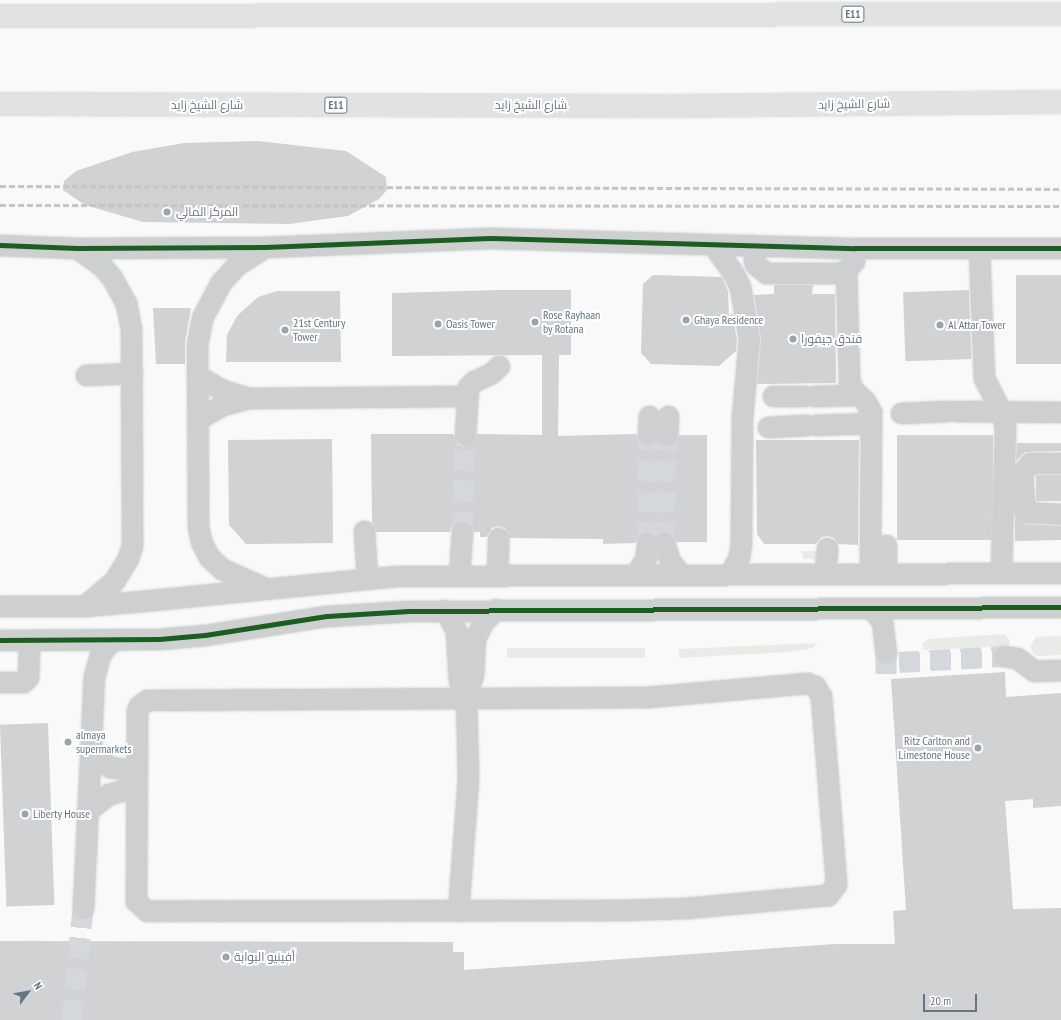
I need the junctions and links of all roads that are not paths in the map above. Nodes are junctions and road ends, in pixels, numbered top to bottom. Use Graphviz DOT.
graph roads {
  1 [pos="666,0"];
  2 [pos="645,13"];
  3 [pos="1061,14"];
  4 [pos="0,16"];
  5 [pos="1061,102"];
  6 [pos="0,104"];
  7 [pos="713,244"];
  8 [pos="0,245"];
  9 [pos="752,245"];
  10 [pos="265,246"];
  11 [pos="77,248"];
  12 [pos="855,248"];
  13 [pos="1061,248"];
  14 [pos="978,249"];
  15 [pos="846,270"];
  16 [pos="499,366"];
  17 [pos="132,373"];
  18 [pos="86,375"];
  19 [pos="198,376"];
  20 [pos="856,395"];
  21 [pos="467,396"];
  22 [pos="773,396"];
  23 [pos="249,398"];
  24 [pos="1061,412"];
  25 [pos="901,413"];
  26 [pos="1002,413"];
  27 [pos="198,419"];
  28 [pos="871,423"];
  29 [pos="768,427"];
  30 [pos="465,434"];
  31 [pos="1061,462"];
  32 [pos="1061,514"];
  33 [pos="364,531"];
  34 [pos="462,532"];
  35 [pos="498,538"];
  36 [pos="886,545"];
  37 [pos="827,548"];
  38 [pos="826,573"];
  39 [pos="878,573"];
  40 [pos="1001,573"];
  41 [pos="1061,573"];
  42 [pos="497,574"];
  43 [pos="730,574"];
  44 [pos="459,575"];
  45 [pos="635,575"];
  46 [pos="680,575"];
  47 [pos="367,578"];
  48 [pos="267,588"];
  49 [pos="0,606"];
  50 [pos="84,606"];
  51 [pos="909,607"];
  52 [pos="1061,607"];
  53 [pos="871,608"];
  54 [pos="496,609"];
  55 [pos="445,610"];
  56 [pos="0,640"];
  57 [pos="29,641"];
  58 [pos="113,641"];
  59 [pos="1004,656"];
  60 [pos="1061,670"];
  61 [pos="0,682"];
  62 [pos="466,697"];
  63 [pos="90,752"];
  64 [pos="137,779"];
  65 [pos="87,811"];
  66 [pos="83,908"];
  67 [pos="458,911"];
  1 -- 2 [label="highway"];
  2 -- 3 [label="highway, E11"];
  2 -- 4 [label="highway, E11"];
  5 -- 6 [label="highway, شارع الشيخ زايد / E11"];
  7 -- 9 [label="street"];
  7 -- 10 [label="street"];
  7 -- 43 [label="street"];
  8 -- 11 [label="street"];
  9 -- 12 [label="street"];
  9 -- 15 [label="street"];
  10 -- 11 [label="street"];
  10 -- 19 [label="street"];
  11 -- 17 [label="street"];
  12 -- 14 [label="street"];
  12 -- 15 [label="street"];
  13 -- 14 [label="street"];
  14 -- 26 [label="street"];
  15 -- 20 [label="street"];
  16 -- 21 [label="street"];
  17 -- 18 [label="street"];
  17 -- 50 [label="street"];
  19 -- 23 [label="street"];
  19 -- 27 [label="street"];
  20 -- 22 [label="street"];
  20 -- 28 [label="street"];
  21 -- 23 [label="street"];
  21 -- 30 [label="street"];
  23 -- 27 [label="street"];
  24 -- 26 [label="street"];
  25 -- 26 [label="street"];
  26 -- 40 [label="street"];
  27 -- 48 [label="street"];
  28 -- 29 [label="street"];
  28 -- 39 [label="street"];
  31 -- 32 [label="street"];
  33 -- 47 [label="street"];
  34 -- 44 [label="street"];
  35 -- 42 [label="street"];
  36 -- 39 [label="street"];
  37 -- 38 [label="street"];
  38 -- 39 [label="street"];
  38 -- 43 [label="street"];
  39 -- 40 [label="street"];
  40 -- 41 [label="street"];
  42 -- 44 [label="street"];
  42 -- 45 [label="street"];
  43 -- 46 [label="street"];
  44 -- 47 [label="street"];
  45 -- 46 [label="street"];
  45 -- 46 [label="street"];
  47 -- 48 [label="street"];
  48 -- 50 [label="street"];
  49 -- 50 [label="street"];
  51 -- 52 [label="street"];
  51 -- 53 [label="street"];
  51 -- 53 [label="street"];
  53 -- 54 [label="street"];
  54 -- 55 [label="street"];
  54 -- 62 [label="street"];
  55 -- 58 [label="street"];
  55 -- 62 [label="street"];
  56 -- 57 [label="street"];
  57 -- 58 [label="street"];
  57 -- 61 [label="street"];
  58 -- 63 [label="street"];
  59 -- 60 [label="street"];
  62 -- 64 [label="street"];
  62 -- 67 [label="street"];
  62 -- 67 [label="street"];
  63 -- 64 [label="street"];
  63 -- 65 [label="street"];
  64 -- 65 [label="street"];
  64 -- 67 [label="street"];
  65 -- 66 [label="street"];
}
